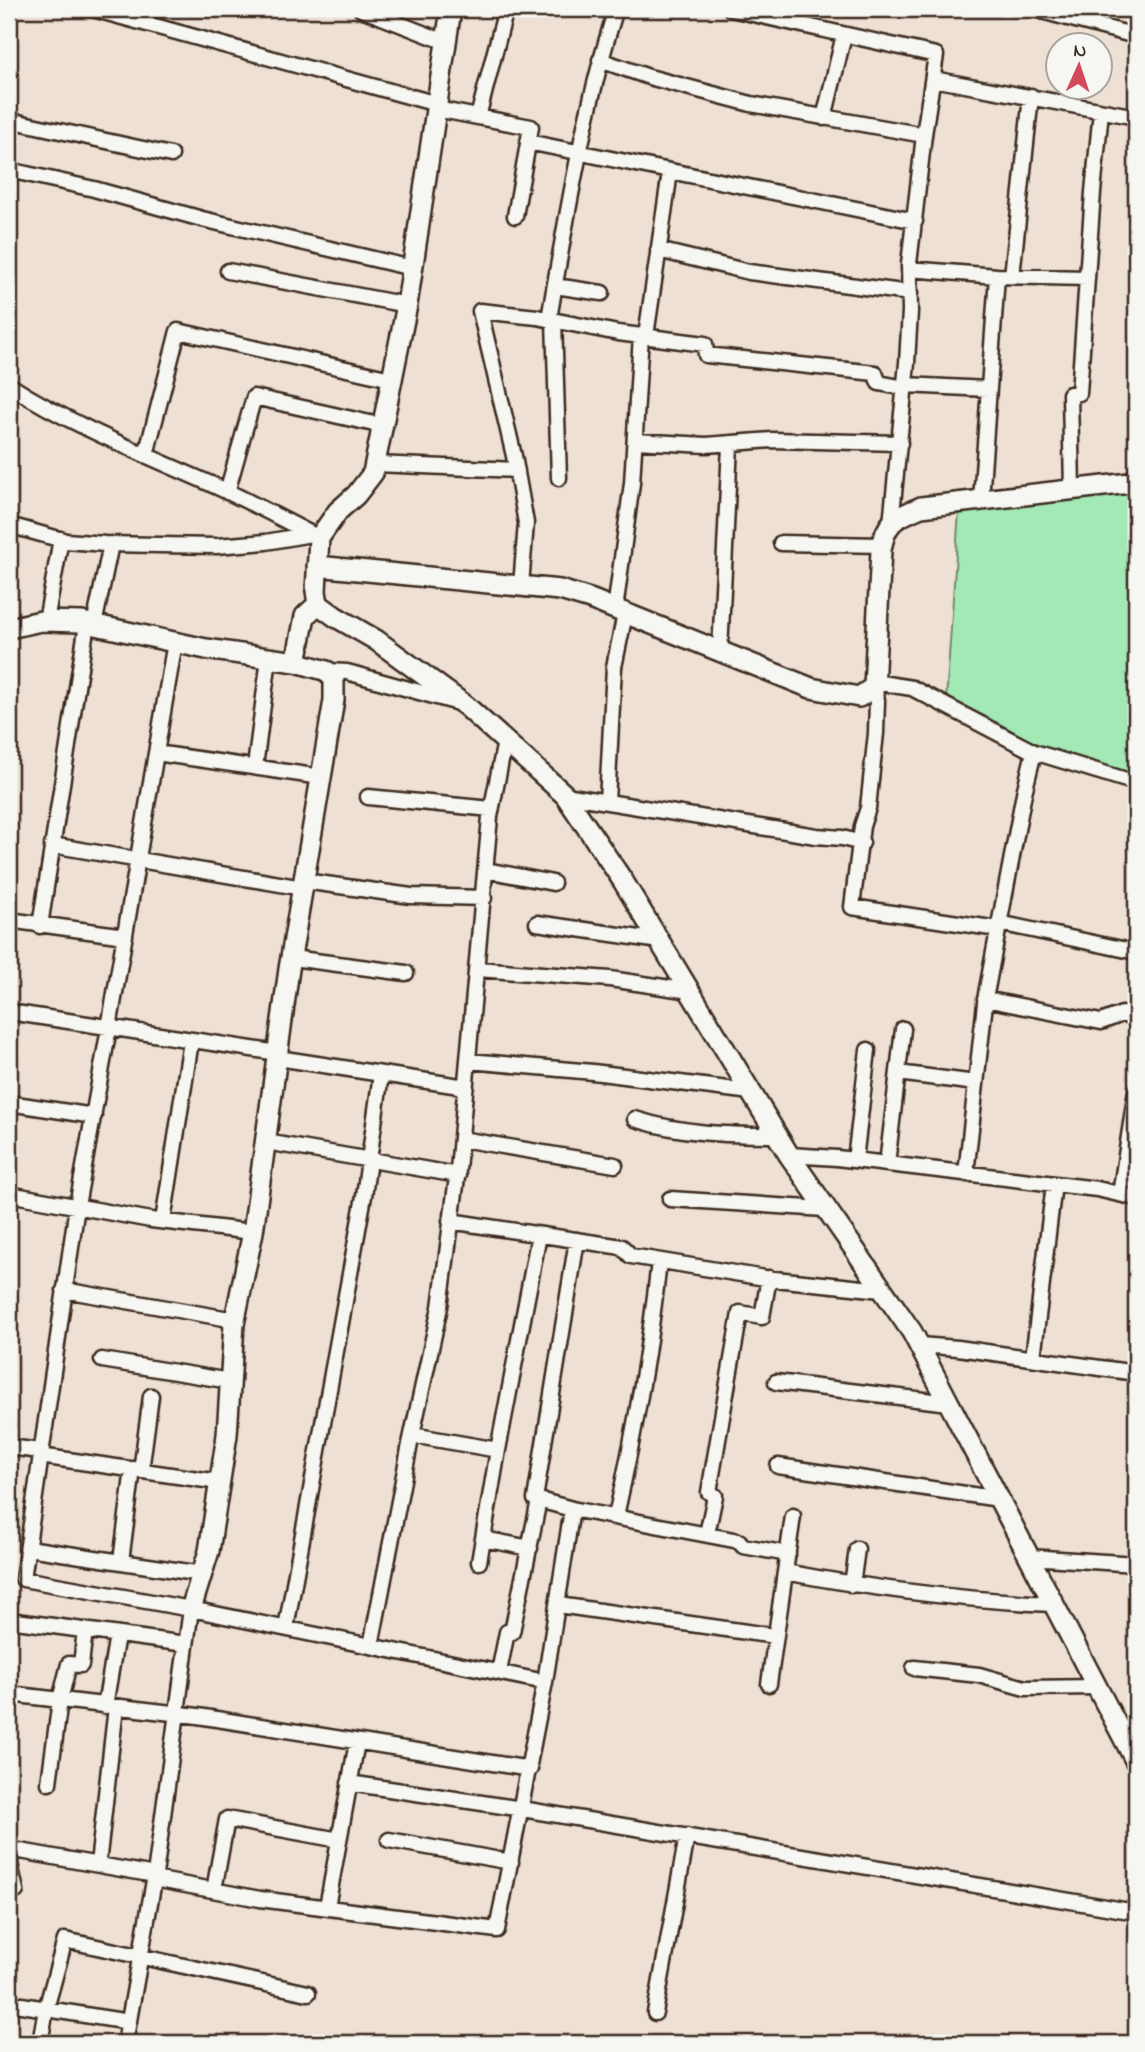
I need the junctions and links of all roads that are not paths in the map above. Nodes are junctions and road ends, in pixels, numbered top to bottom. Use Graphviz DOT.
graph roads {
  1 [pos="93,9"];
  2 [pos="361,9"];
  3 [pos="451,9"];
  4 [pos="506,9"];
  5 [pos="616,9"];
  6 [pos="731,9"];
  7 [pos="1034,9"];
  8 [pos="771,13"];
  9 [pos="844,35"];
  10 [pos="1136,36"];
  11 [pos="446,42"];
  12 [pos="600,60"];
  13 [pos="933,79"];
  14 [pos="1031,96"];
  15 [pos="437,107"];
  16 [pos="1101,111"];
  17 [pos="478,117"];
  18 [pos="1136,117"];
  19 [pos="824,118"];
  20 [pos="9,120"];
  21 [pos="924,135"];
  22 [pos="528,142"];
  23 [pos="578,153"];
  24 [pos="171,155"];
  25 [pos="9,170"];
  26 [pos="670,172"];
  27 [pos="515,216"];
  28 [pos="915,221"];
  29 [pos="658,250"];
  30 [pos="412,268"];
  31 [pos="909,269"];
  32 [pos="228,271"];
  33 [pos="997,276"];
  34 [pos="1012,276"];
  35 [pos="1087,278"];
  36 [pos="555,286"];
  37 [pos="602,293"];
  38 [pos="910,293"];
  39 [pos="407,304"];
  40 [pos="552,319"];
  41 [pos="644,335"];
  42 [pos="391,379"];
  43 [pos="9,385"];
  44 [pos="905,386"];
  45 [pos="988,389"];
  46 [pos="383,426"];
  47 [pos="635,441"];
  48 [pos="900,443"];
  49 [pos="730,445"];
  50 [pos="146,456"];
  51 [pos="375,464"];
  52 [pos="517,470"];
  53 [pos="559,478"];
  54 [pos="1136,478"];
  55 [pos="1072,489"];
  56 [pos="227,492"];
  57 [pos="981,500"];
  58 [pos="891,524"];
  59 [pos="9,525"];
  60 [pos="315,536"];
  61 [pos="61,540"];
  62 [pos="781,543"];
  63 [pos="111,544"];
  64 [pos="882,545"];
  65 [pos="317,566"];
  66 [pos="521,586"];
  67 [pos="318,604"];
  68 [pos="620,612"];
  69 [pos="46,621"];
  70 [pos="90,624"];
  71 [pos="9,628"];
  72 [pos="175,642"];
  73 [pos="720,652"];
  74 [pos="269,658"];
  75 [pos="296,662"];
  76 [pos="327,671"];
  77 [pos="874,685"];
  78 [pos="462,704"];
  79 [pos="505,741"];
  80 [pos="1034,752"];
  81 [pos="156,753"];
  82 [pos="255,767"];
  83 [pos="321,777"];
  84 [pos="1136,783"];
  85 [pos="565,795"];
  86 [pos="368,797"];
  87 [pos="607,802"];
  88 [pos="491,810"];
  89 [pos="862,844"];
  90 [pos="52,845"];
  91 [pos="138,858"];
  92 [pos="486,870"];
  93 [pos="553,883"];
  94 [pos="304,884"];
  95 [pos="484,898"];
  96 [pos="9,920"];
  97 [pos="537,923"];
  98 [pos="40,926"];
  99 [pos="998,926"];
  100 [pos="125,936"];
  101 [pos="660,941"];
  102 [pos="1136,952"];
  103 [pos="292,958"];
  104 [pos="477,969"];
  105 [pos="406,973"];
  106 [pos="690,991"];
  107 [pos="985,999"];
  108 [pos="9,1012"];
  109 [pos="1136,1017"];
  110 [pos="109,1028"];
  111 [pos="903,1030"];
  112 [pos="191,1041"];
  113 [pos="868,1050"];
  114 [pos="278,1056"];
  115 [pos="469,1061"];
  116 [pos="898,1073"];
  117 [pos="382,1074"];
  118 [pos="976,1083"];
  119 [pos="467,1087"];
  120 [pos="1136,1091"];
  121 [pos="751,1093"];
  122 [pos="9,1103"];
  123 [pos="94,1116"];
  124 [pos="635,1119"];
  125 [pos="777,1135"];
  126 [pos="461,1139"];
  127 [pos="266,1142"];
  128 [pos="789,1155"];
  129 [pos="369,1160"];
  130 [pos="855,1160"];
  131 [pos="887,1164"];
  132 [pos="615,1165"];
  133 [pos="966,1174"];
  134 [pos="458,1175"];
  135 [pos="1054,1184"];
  136 [pos="9,1194"];
  137 [pos="1120,1194"];
  138 [pos="670,1199"];
  139 [pos="1136,1199"];
  140 [pos="76,1206"];
  141 [pos="825,1209"];
  142 [pos="163,1221"];
  143 [pos="450,1222"];
  144 [pos="253,1231"];
  145 [pos="540,1235"];
  146 [pos="577,1240"];
  147 [pos="659,1261"];
  148 [pos="769,1278"];
  149 [pos="64,1290"];
  150 [pos="882,1290"];
  151 [pos="235,1320"];
  152 [pos="919,1345"];
  153 [pos="1033,1359"];
  154 [pos="102,1360"];
  155 [pos="1136,1365"];
  156 [pos="1136,1373"];
  157 [pos="230,1381"];
  158 [pos="776,1381"];
  159 [pos="150,1396"];
  160 [pos="949,1403"];
  161 [pos="412,1434"];
  162 [pos="9,1447"];
  163 [pos="498,1450"];
  164 [pos="40,1454"];
  165 [pos="778,1466"];
  166 [pos="137,1470"];
  167 [pos="219,1482"];
  168 [pos="999,1499"];
  169 [pos="539,1500"];
  170 [pos="572,1509"];
  171 [pos="617,1516"];
  172 [pos="793,1516"];
  173 [pos="707,1534"];
  174 [pos="483,1539"];
  175 [pos="28,1548"];
  176 [pos="530,1548"];
  177 [pos="857,1549"];
  178 [pos="788,1554"];
  179 [pos="1028,1557"];
  180 [pos="121,1561"];
  181 [pos="479,1562"];
  182 [pos="1136,1564"];
  183 [pos="785,1572"];
  184 [pos="202,1574"];
  185 [pos="852,1584"];
  186 [pos="1053,1604"];
  187 [pos="558,1605"];
  188 [pos="191,1609"];
  189 [pos="9,1620"];
  190 [pos="286,1628"];
  191 [pos="85,1630"];
  192 [pos="117,1635"];
  193 [pos="775,1636"];
  194 [pos="186,1644"];
  195 [pos="371,1646"];
  196 [pos="914,1668"];
  197 [pos="499,1672"];
  198 [pos="545,1682"];
  199 [pos="769,1684"];
  200 [pos="1097,1687"];
  201 [pos="9,1694"];
  202 [pos="60,1700"];
  203 [pos="111,1707"];
  204 [pos="175,1714"];
  205 [pos="357,1742"];
  206 [pos="1136,1762"];
  207 [pos="530,1769"];
  208 [pos="49,1783"];
  209 [pos="349,1783"];
  210 [pos="522,1808"];
  211 [pos="687,1836"];
  212 [pos="339,1840"];
  213 [pos="389,1840"];
  214 [pos="9,1849"];
  215 [pos="9,1859"];
  216 [pos="511,1862"];
  217 [pos="98,1864"];
  218 [pos="154,1877"];
  219 [pos="214,1890"];
  220 [pos="9,1893"];
  221 [pos="327,1908"];
  222 [pos="1136,1912"];
  223 [pos="141,1958"];
  224 [pos="308,1993"];
  225 [pos="9,2004"];
  226 [pos="46,2009"];
  227 [pos="656,2013"];
  228 [pos="130,2022"];
  229 [pos="40,2043"];
  230 [pos="125,2043"];
  1 -- 15 [label="street"];
  2 -- 11 [label="street"];
  3 -- 11 [label="street"];
  4 -- 17 [label="street"];
  5 -- 12 [label="street"];
  6 -- 8 [label="street"];
  7 -- 10 [label="street"];
  8 -- 9 [label="street"];
  9 -- 13 [label="street"];
  9 -- 19 [label="street"];
  11 -- 15 [label="street"];
  12 -- 19 [label="street"];
  12 -- 23 [label="street"];
  13 -- 14 [label="street"];
  13 -- 21 [label="street"];
  14 -- 16 [label="street"];
  14 -- 34 [label="street"];
  15 -- 17 [label="street"];
  15 -- 30 [label="street"];
  16 -- 18 [label="street"];
  16 -- 35 [label="street"];
  17 -- 22 [label="street"];
  19 -- 21 [label="street"];
  20 -- 24 [label="street"];
  21 -- 28 [label="street"];
  22 -- 23 [label="street"];
  22 -- 27 [label="street"];
  23 -- 26 [label="street"];
  23 -- 36 [label="street"];
  25 -- 30 [label="street"];
  26 -- 28 [label="street"];
  26 -- 29 [label="street"];
  28 -- 31 [label="street"];
  29 -- 38 [label="street"];
  29 -- 41 [label="street"];
  30 -- 39 [label="street"];
  31 -- 33 [label="street"];
  31 -- 38 [label="street"];
  32 -- 39 [label="street"];
  33 -- 34 [label="street"];
  33 -- 45 [label="street"];
  34 -- 35 [label="street"];
  35 -- 55 [label="street"];
  36 -- 37 [label="street"];
  36 -- 40 [label="street"];
  38 -- 44 [label="street"];
  39 -- 42 [label="street"];
  40 -- 41 [label="street"];
  40 -- 52 [label="street"];
  40 -- 53 [label="street"];
  41 -- 44 [label="street"];
  41 -- 47 [label="street"];
  42 -- 46 [label="street"];
  42 -- 50 [label="street"];
  43 -- 50 [label="street"];
  44 -- 45 [label="street"];
  44 -- 48 [label="street"];
  45 -- 57 [label="street"];
  46 -- 51 [label="street"];
  46 -- 56 [label="street"];
  47 -- 49 [label="street"];
  47 -- 68 [label="street"];
  48 -- 49 [label="street"];
  48 -- 58 [label="street"];
  49 -- 73 [label="street"];
  50 -- 56 [label="street"];
  51 -- 52 [label="street"];
  51 -- 60 [label="street"];
  52 -- 66 [label="street"];
  54 -- 55 [label="street"];
  55 -- 57 [label="street"];
  56 -- 60 [label="street"];
  57 -- 58 [label="street"];
  58 -- 64 [label="street"];
  59 -- 61 [label="street"];
  60 -- 63 [label="street"];
  60 -- 65 [label="street"];
  61 -- 63 [label="street"];
  61 -- 69 [label="street"];
  62 -- 64 [label="street"];
  63 -- 70 [label="street"];
  64 -- 77 [label="street"];
  65 -- 66 [label="street"];
  65 -- 67 [label="street"];
  66 -- 68 [label="street"];
  67 -- 75 [label="street"];
  67 -- 78 [label="street"];
  68 -- 73 [label="street"];
  68 -- 87 [label="street"];
  69 -- 70 [label="street"];
  69 -- 71 [label="street"];
  70 -- 72 [label="street"];
  70 -- 90 [label="street"];
  72 -- 74 [label="street"];
  72 -- 81 [label="street"];
  73 -- 77 [label="street"];
  74 -- 75 [label="street"];
  74 -- 82 [label="street"];
  75 -- 76 [label="street"];
  76 -- 78 [label="street"];
  76 -- 83 [label="street"];
  77 -- 80 [label="street"];
  77 -- 89 [label="street"];
  78 -- 79 [label="street"];
  79 -- 85 [label="street"];
  79 -- 88 [label="street"];
  80 -- 84 [label="street"];
  80 -- 99 [label="street"];
  81 -- 82 [label="street"];
  81 -- 91 [label="street"];
  82 -- 83 [label="street"];
  83 -- 94 [label="street"];
  85 -- 87 [label="street"];
  85 -- 101 [label="street"];
  86 -- 88 [label="street"];
  87 -- 89 [label="street"];
  88 -- 92 [label="street"];
  89 -- 99 [label="street"];
  90 -- 91 [label="street"];
  90 -- 98 [label="street"];
  91 -- 94 [label="street"];
  91 -- 100 [label="street"];
  92 -- 93 [label="street"];
  92 -- 95 [label="street"];
  94 -- 95 [label="street"];
  94 -- 103 [label="street"];
  95 -- 104 [label="street"];
  96 -- 98 [label="street"];
  97 -- 101 [label="street"];
  98 -- 100 [label="street"];
  99 -- 102 [label="street"];
  99 -- 107 [label="street"];
  100 -- 110 [label="street"];
  101 -- 106 [label="street"];
  103 -- 105 [label="street"];
  103 -- 114 [label="street"];
  104 -- 106 [label="street"];
  104 -- 115 [label="street"];
  106 -- 121 [label="street"];
  107 -- 109 [label="street"];
  107 -- 118 [label="street"];
  108 -- 110 [label="street"];
  110 -- 112 [label="street"];
  110 -- 123 [label="street"];
  111 -- 116 [label="street"];
  112 -- 114 [label="street"];
  112 -- 142 [label="street"];
  113 -- 130 [label="street"];
  114 -- 117 [label="street"];
  114 -- 127 [label="street"];
  115 -- 119 [label="street"];
  115 -- 121 [label="street"];
  116 -- 118 [label="street"];
  116 -- 131 [label="street"];
  117 -- 119 [label="street"];
  117 -- 129 [label="street"];
  118 -- 133 [label="street"];
  119 -- 126 [label="street"];
  120 -- 137 [label="street"];
  121 -- 125 [label="street"];
  122 -- 123 [label="street"];
  123 -- 140 [label="street"];
  124 -- 125 [label="street"];
  125 -- 128 [label="street"];
  126 -- 132 [label="street"];
  126 -- 134 [label="street"];
  127 -- 129 [label="street"];
  127 -- 144 [label="street"];
  128 -- 130 [label="street"];
  128 -- 141 [label="street"];
  129 -- 134 [label="street"];
  129 -- 190 [label="street"];
  130 -- 131 [label="street"];
  131 -- 133 [label="street"];
  133 -- 135 [label="street"];
  134 -- 143 [label="street"];
  135 -- 137 [label="street"];
  135 -- 153 [label="street"];
  136 -- 140 [label="street"];
  137 -- 139 [label="street"];
  138 -- 141 [label="street"];
  140 -- 142 [label="street"];
  140 -- 149 [label="street"];
  141 -- 150 [label="street"];
  142 -- 144 [label="street"];
  143 -- 145 [label="street"];
  143 -- 161 [label="street"];
  144 -- 151 [label="street"];
  145 -- 146 [label="street"];
  145 -- 163 [label="street"];
  146 -- 147 [label="street"];
  146 -- 169 [label="street"];
  147 -- 148 [label="street"];
  147 -- 171 [label="street"];
  148 -- 150 [label="street"];
  148 -- 173 [label="street"];
  149 -- 151 [label="street"];
  149 -- 164 [label="street"];
  150 -- 152 [label="street"];
  151 -- 157 [label="street"];
  152 -- 153 [label="street"];
  152 -- 160 [label="street"];
  153 -- 156 [label="street"];
  154 -- 157 [label="street"];
  155 -- 156 [label="street"];
  157 -- 167 [label="street"];
  158 -- 160 [label="street"];
  159 -- 166 [label="street"];
  160 -- 168 [label="street"];
  161 -- 163 [label="street"];
  161 -- 195 [label="street"];
  162 -- 164 [label="street"];
  163 -- 174 [label="street"];
  164 -- 166 [label="street"];
  164 -- 175 [label="street"];
  165 -- 168 [label="street"];
  166 -- 167 [label="street"];
  166 -- 180 [label="street"];
  167 -- 184 [label="street"];
  168 -- 179 [label="street"];
  169 -- 170 [label="street"];
  169 -- 176 [label="street"];
  170 -- 171 [label="street"];
  170 -- 187 [label="street"];
  171 -- 173 [label="street"];
  172 -- 178 [label="street"];
  173 -- 178 [label="street"];
  174 -- 176 [label="street"];
  174 -- 181 [label="street"];
  175 -- 180 [label="street"];
  175 -- 188 [label="street"];
  176 -- 197 [label="street"];
  177 -- 185 [label="street"];
  178 -- 183 [label="street"];
  179 -- 182 [label="street"];
  179 -- 186 [label="street"];
  180 -- 184 [label="street"];
  183 -- 185 [label="street"];
  183 -- 193 [label="street"];
  184 -- 188 [label="street"];
  185 -- 186 [label="street"];
  186 -- 200 [label="street"];
  187 -- 193 [label="street"];
  187 -- 198 [label="street"];
  188 -- 190 [label="street"];
  188 -- 194 [label="street"];
  189 -- 191 [label="street"];
  190 -- 195 [label="street"];
  191 -- 192 [label="street"];
  191 -- 202 [label="street"];
  192 -- 194 [label="street"];
  192 -- 203 [label="street"];
  193 -- 199 [label="street"];
  194 -- 204 [label="street"];
  195 -- 197 [label="street"];
  196 -- 200 [label="street"];
  197 -- 198 [label="street"];
  198 -- 207 [label="street"];
  200 -- 206 [label="street"];
  201 -- 202 [label="street"];
  202 -- 203 [label="street"];
  202 -- 208 [label="street"];
  203 -- 204 [label="street"];
  203 -- 217 [label="street"];
  204 -- 205 [label="street"];
  204 -- 218 [label="street"];
  205 -- 207 [label="street"];
  205 -- 209 [label="street"];
  207 -- 210 [label="street"];
  209 -- 210 [label="street"];
  209 -- 212 [label="street"];
  210 -- 211 [label="street"];
  210 -- 216 [label="street"];
  211 -- 222 [label="street"];
  211 -- 227 [label="street"];
  212 -- 219 [label="street"];
  212 -- 221 [label="street"];
  213 -- 216 [label="street"];
  214 -- 217 [label="street"];
  215 -- 220 [label="street"];
  216 -- 221 [label="street"];
  217 -- 218 [label="street"];
  218 -- 219 [label="street"];
  218 -- 223 [label="street"];
  219 -- 221 [label="street"];
  223 -- 224 [label="street"];
  223 -- 226 [label="street"];
  223 -- 228 [label="street"];
  225 -- 226 [label="street"];
  226 -- 228 [label="street"];
  226 -- 229 [label="street"];
  228 -- 230 [label="street"];
}
